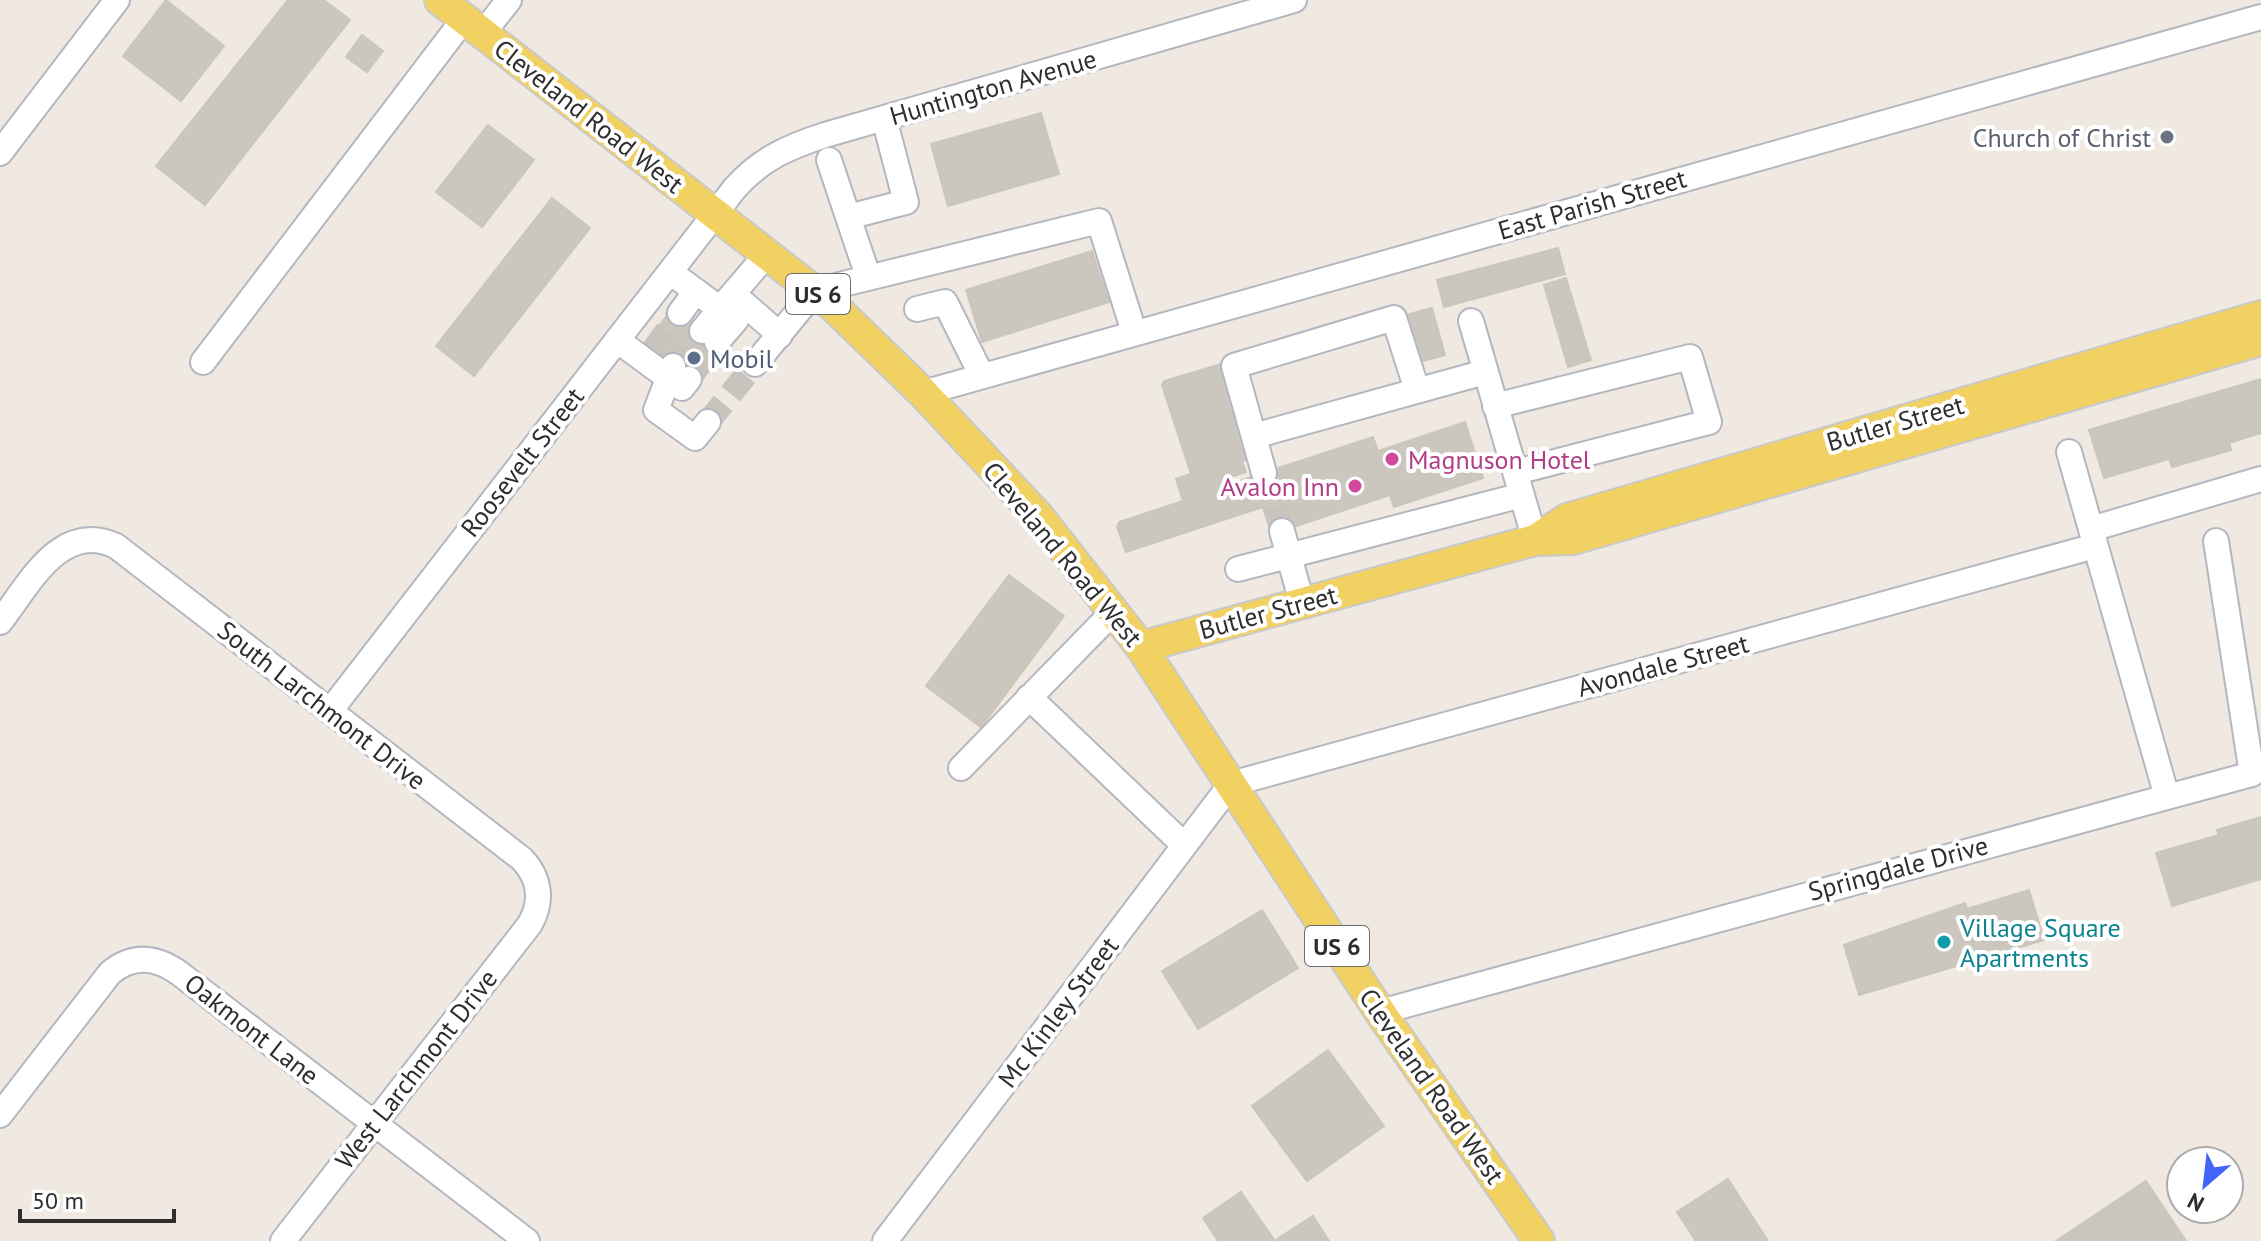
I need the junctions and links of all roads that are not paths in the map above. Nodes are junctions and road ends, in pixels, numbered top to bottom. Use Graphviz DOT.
graph roads {
  1 [pos="117,0"];
  2 [pos="509,0"];
  3 [pos="1294,0"];
  4 [pos="463,13"];
  5 [pos="2261,17"];
  6 [pos="884,118"];
  7 [pos="0,153"];
  8 [pos="829,160"];
  9 [pos="715,214"];
  10 [pos="848,217"];
  11 [pos="767,254"];
  12 [pos="670,272"];
  13 [pos="868,276"];
  14 [pos="696,291"];
  15 [pos="815,291"];
  16 [pos="726,302"];
  17 [pos="917,309"];
  18 [pos="680,313"];
  19 [pos="2261,316"];
  20 [pos="1471,321"];
  21 [pos="1134,332"];
  22 [pos="780,335"];
  23 [pos="710,336"];
  24 [pos="617,340"];
  25 [pos="2261,340"];
  26 [pos="203,362"];
  27 [pos="755,364"];
  28 [pos="1485,372"];
  29 [pos="982,376"];
  30 [pos="1417,390"];
  31 [pos="923,393"];
  32 [pos="1495,406"];
  33 [pos="702,430"];
  34 [pos="1254,436"];
  35 [pos="2069,452"];
  36 [pos="1264,473"];
  37 [pos="2261,479"];
  38 [pos="1519,484"];
  39 [pos="2093,538"];
  40 [pos="1535,540"];
  41 [pos="2216,541"];
  42 [pos="1285,543"];
  43 [pos="1238,569"];
  44 [pos="1302,603"];
  45 [pos="1113,612"];
  46 [pos="0,622"];
  47 [pos="1141,647"];
  48 [pos="1029,697"];
  49 [pos="330,711"];
  50 [pos="961,768"];
  51 [pos="1231,784"];
  52 [pos="2167,797"];
  53 [pos="1184,845"];
  54 [pos="539,893"];
  55 [pos="1380,1012"];
  56 [pos="0,1115"];
  57 [pos="374,1123"];
  58 [pos="1521,1228"];
  59 [pos="283,1241"];
  60 [pos="527,1241"];
  61 [pos="885,1241"];
  62 [pos="1539,1241"];
  1 -- 7 [label="street"];
  2 -- 4 [label="street"];
  3 -- 6 [label="street, Huntington Avenue"];
  4 -- 9 [label="main road, Cleveland Road West / US 6"];
  4 -- 26 [label="street"];
  5 -- 21 [label="street, East Parish Street"];
  6 -- 9 [label="street, Huntington Avenue"];
  6 -- 10 [label="street"];
  8 -- 10 [label="street"];
  9 -- 11 [label="main road, Cleveland Road West / US 6"];
  9 -- 12 [label="street, Roosevelt Street"];
  10 -- 13 [label="street"];
  11 -- 15 [label="main road, Cleveland Road West / US 6"];
  11 -- 16 [label="street"];
  12 -- 14 [label="street"];
  12 -- 24 [label="street, Roosevelt Street"];
  13 -- 15 [label="street"];
  13 -- 21 [label="street"];
  14 -- 16 [label="street"];
  14 -- 18 [label="street"];
  15 -- 22 [label="street"];
  15 -- 31 [label="main road, Cleveland Road West / US 6"];
  16 -- 22 [label="street"];
  16 -- 23 [label="street"];
  17 -- 29 [label="street"];
  19 -- 40 [label="main road, Butler Street"];
  20 -- 28 [label="street"];
  21 -- 29 [label="street, East Parish Street"];
  22 -- 27 [label="street"];
  24 -- 33 [label="street"];
  24 -- 49 [label="street, Roosevelt Street"];
  25 -- 40 [label="main road, Butler Street"];
  28 -- 30 [label="street"];
  28 -- 32 [label="street"];
  29 -- 31 [label="street, East Parish Street"];
  30 -- 34 [label="street"];
  30 -- 34 [label="street"];
  31 -- 45 [label="main road, Cleveland Road West / US 6"];
  32 -- 38 [label="street"];
  32 -- 38 [label="street"];
  34 -- 36 [label="street"];
  35 -- 39 [label="street"];
  37 -- 39 [label="street, Avondale Street"];
  38 -- 40 [label="street"];
  38 -- 42 [label="street"];
  39 -- 51 [label="street, Avondale Street"];
  39 -- 52 [label="street"];
  40 -- 44 [label="main road, Butler Street"];
  41 -- 52 [label="street, Springdale Drive"];
  42 -- 43 [label="street"];
  42 -- 44 [label="street"];
  44 -- 47 [label="main road, Butler Street"];
  45 -- 47 [label="main road, Cleveland Road West / US 6"];
  45 -- 48 [label="street"];
  46 -- 49 [label="street, South Larchmont Drive"];
  47 -- 51 [label="main road, Cleveland Road West / US 6"];
  48 -- 50 [label="street"];
  48 -- 53 [label="street"];
  49 -- 54 [label="street, South Larchmont Drive"];
  51 -- 53 [label="street, Mc Kinley Street"];
  51 -- 55 [label="main road, Cleveland Road West / US 6"];
  52 -- 55 [label="street, Springdale Drive"];
  53 -- 61 [label="street, Mc Kinley Street"];
  54 -- 57 [label="street, West Larchmont Drive"];
  55 -- 58 [label="main road, Cleveland Road West / US 6"];
  56 -- 57 [label="street, Oakmont Lane"];
  57 -- 59 [label="street, West Larchmont Drive"];
  57 -- 60 [label="street, Oakmont Lane"];
  58 -- 62 [label="main road, Cleveland Road West / US 6"];
}
